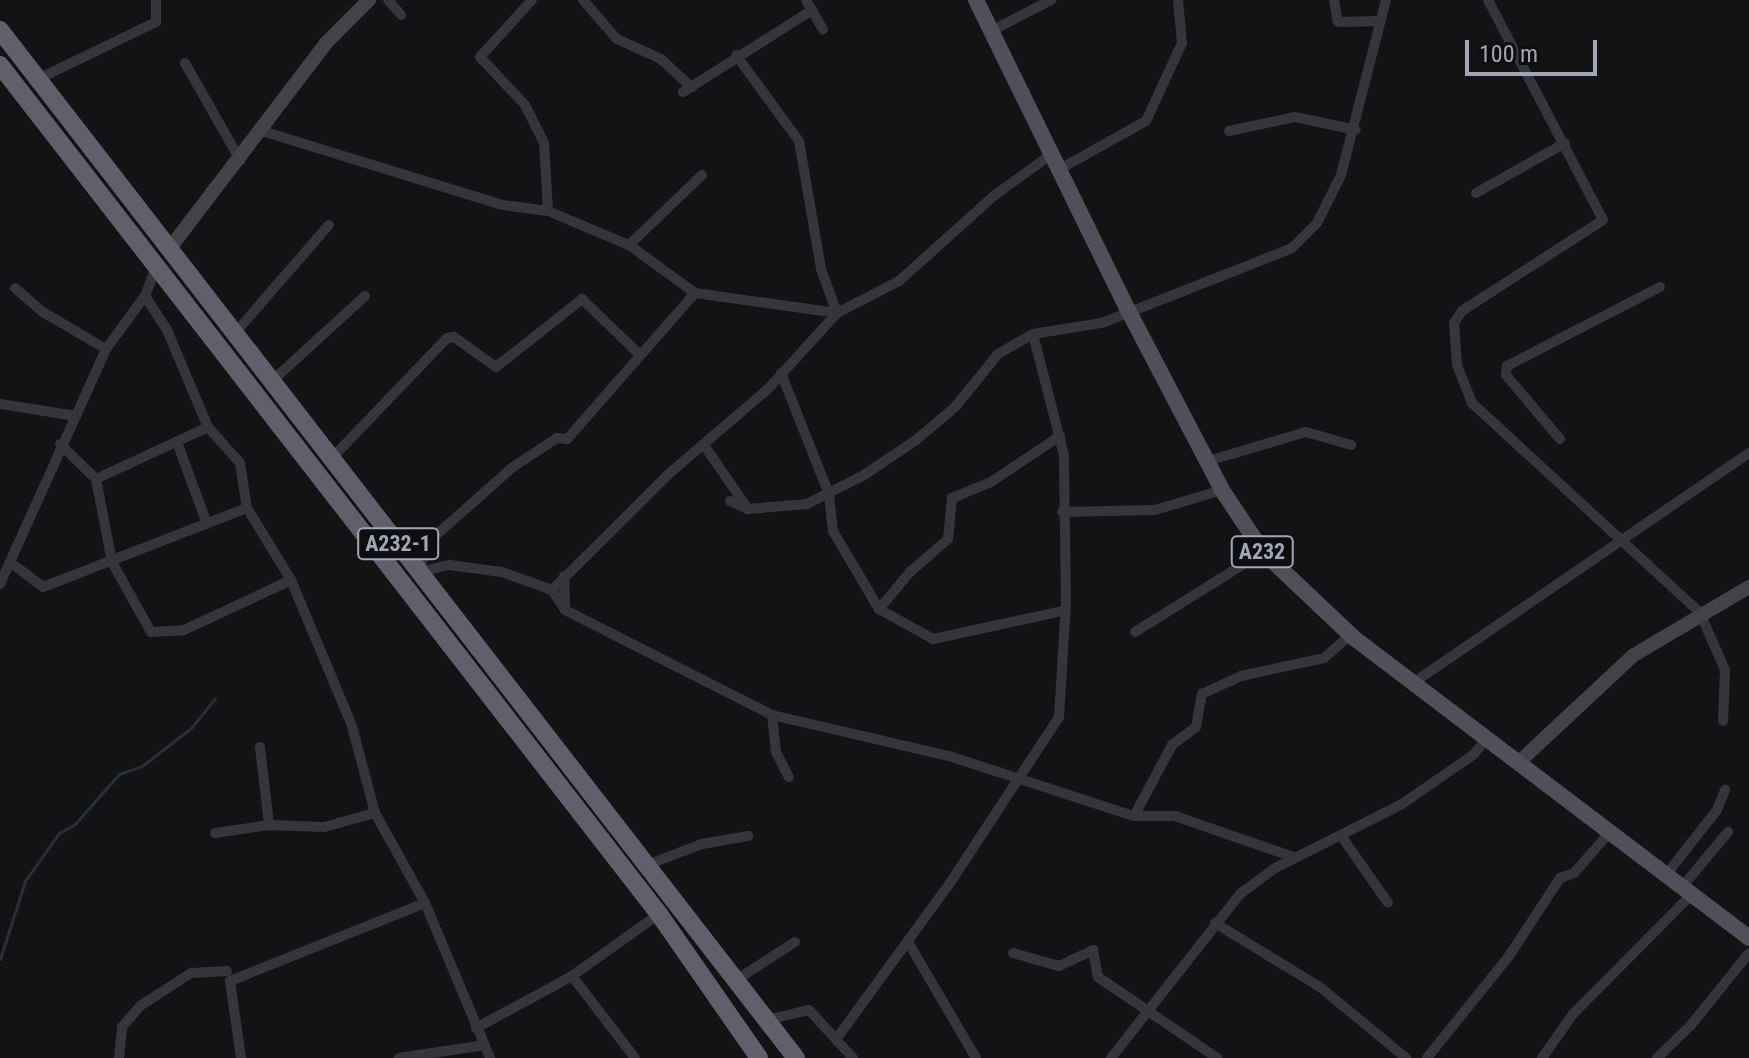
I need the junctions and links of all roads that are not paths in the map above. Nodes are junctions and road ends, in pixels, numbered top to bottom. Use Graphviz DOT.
graph roads {
  1 [pos="156,0"];
  2 [pos="369,0"];
  3 [pos="388,0"];
  4 [pos="532,0"];
  5 [pos="583,0"];
  6 [pos="976,0"];
  7 [pos="1051,0"];
  8 [pos="1178,0"];
  9 [pos="1334,0"];
  10 [pos="1386,0"];
  11 [pos="1488,0"];
  12 [pos="809,5"];
  13 [pos="401,15"];
  14 [pos="1379,21"];
  15 [pos="823,29"];
  16 [pos="0,30"];
  17 [pos="991,31"];
  18 [pos="736,55"];
  19 [pos="185,63"];
  20 [pos="0,65"];
  21 [pos="38,79"];
  22 [pos="1356,130"];
  23 [pos="262,131"];
  24 [pos="1229,131"];
  25 [pos="1565,143"];
  26 [pos="1053,153"];
  27 [pos="240,160"];
  28 [pos="1060,169"];
  29 [pos="702,175"];
  30 [pos="1476,193"];
  31 [pos="548,211"];
  32 [pos="329,225"];
  33 [pos="629,245"];
  34 [pos="170,248"];
  35 [pos="156,268"];
  36 [pos="1660,287"];
  37 [pos="15,288"];
  38 [pos="695,293"];
  39 [pos="145,296"];
  40 [pos="365,296"];
  41 [pos="1128,310"];
  42 [pos="837,313"];
  43 [pos="235,333"];
  44 [pos="1033,334"];
  45 [pos="106,349"];
  46 [pos="640,355"];
  47 [pos="781,373"];
  48 [pos="272,381"];
  49 [pos="0,404"];
  50 [pos="76,416"];
  51 [pos="208,427"];
  52 [pos="1060,436"];
  53 [pos="1560,439"];
  54 [pos="177,442"];
  55 [pos="60,444"];
  56 [pos="704,445"];
  57 [pos="1351,445"];
  58 [pos="1749,453"];
  59 [pos="332,458"];
  60 [pos="1208,461"];
  61 [pos="96,479"];
  62 [pos="1222,490"];
  63 [pos="829,494"];
  64 [pos="730,501"];
  65 [pos="247,508"];
  66 [pos="748,509"];
  67 [pos="1062,512"];
  68 [pos="207,524"];
  69 [pos="1625,540"];
  70 [pos="1263,552"];
  71 [pos="10,562"];
  72 [pos="112,562"];
  73 [pos="420,572"];
  74 [pos="564,576"];
  75 [pos="291,580"];
  76 [pos="0,584"];
  77 [pos="1749,587"];
  78 [pos="552,590"];
  79 [pos="879,609"];
  80 [pos="565,610"];
  81 [pos="1062,611"];
  82 [pos="1700,613"];
  83 [pos="1135,632"];
  84 [pos="1350,635"];
  85 [pos="1413,683"];
  86 [pos="772,715"];
  87 [pos="1723,721"];
  88 [pos="1487,739"];
  89 [pos="260,747"];
  90 [pos="1518,763"];
  91 [pos="789,777"];
  92 [pos="1022,777"];
  93 [pos="1725,790"];
  94 [pos="375,813"];
  95 [pos="1134,816"];
  96 [pos="269,825"];
  97 [pos="1610,832"];
  98 [pos="1728,832"];
  99 [pos="215,833"];
  100 [pos="748,836"];
  101 [pos="1342,837"];
  102 [pos="1296,858"];
  103 [pos="647,865"];
  104 [pos="1666,875"];
  105 [pos="1687,891"];
  106 [pos="425,903"];
  107 [pos="1388,903"];
  108 [pos="659,914"];
  109 [pos="1215,923"];
  110 [pos="1749,938"];
  111 [pos="795,942"];
  112 [pos="908,942"];
  113 [pos="1013,953"];
  114 [pos="1749,953"];
  115 [pos="227,971"];
  116 [pos="572,976"];
  117 [pos="736,980"];
  118 [pos="1144,1012"];
  119 [pos="766,1020"];
  120 [pos="476,1028"];
  121 [pos="837,1038"];
  122 [pos="485,1045"];
  123 [pos="119,1058"];
  124 [pos="241,1058"];
  125 [pos="399,1058"];
  126 [pos="490,1058"];
  127 [pos="635,1058"];
  128 [pos="759,1058"];
  129 [pos="796,1058"];
  130 [pos="853,1058"];
  131 [pos="976,1058"];
  132 [pos="1111,1058"];
  133 [pos="1217,1058"];
  134 [pos="1406,1058"];
  135 [pos="1427,1058"];
  136 [pos="1542,1058"];
  137 [pos="1657,1058"];
  1 -- 21 [label="street"];
  2 -- 23 [label="main road"];
  3 -- 13 [label="street"];
  4 -- 31 [label="street"];
  5 -- 18 [label="street"];
  6 -- 17 [label="main road, A232"];
  7 -- 17 [label="street"];
  8 -- 28 [label="street"];
  9 -- 14 [label="street"];
  10 -- 14 [label="street"];
  11 -- 25 [label="street"];
  12 -- 15 [label="street"];
  12 -- 18 [label="street"];
  14 -- 22 [label="street"];
  16 -- 21 [label="highway, A232-1"];
  17 -- 26 [label="main road, A232"];
  18 -- 42 [label="street"];
  19 -- 27 [label="street"];
  20 -- 35 [label="highway, A232-1"];
  21 -- 34 [label="highway, A232-1"];
  22 -- 24 [label="street"];
  22 -- 41 [label="street"];
  23 -- 27 [label="main road"];
  23 -- 31 [label="street"];
  25 -- 30 [label="street"];
  25 -- 69 [label="street"];
  26 -- 28 [label="main road, A232"];
  26 -- 42 [label="street"];
  27 -- 34 [label="main road"];
  28 -- 41 [label="main road, A232"];
  29 -- 33 [label="street"];
  31 -- 33 [label="street"];
  32 -- 43 [label="street"];
  33 -- 38 [label="street"];
  34 -- 43 [label="highway, A232-1"];
  35 -- 39 [label="street"];
  35 -- 108 [label="highway, A232-1"];
  36 -- 53 [label="street"];
  37 -- 45 [label="street"];
  38 -- 42 [label="street"];
  38 -- 46 [label="street"];
  39 -- 45 [label="street"];
  39 -- 51 [label="street"];
  40 -- 48 [label="street"];
  41 -- 44 [label="street"];
  41 -- 60 [label="main road, A232"];
  42 -- 47 [label="street"];
  43 -- 48 [label="highway, A232-1"];
  44 -- 52 [label="street"];
  44 -- 63 [label="street"];
  45 -- 50 [label="street"];
  46 -- 59 [label="street"];
  46 -- 73 [label="street"];
  47 -- 56 [label="street"];
  47 -- 63 [label="street"];
  48 -- 59 [label="highway, A232-1"];
  49 -- 50 [label="street"];
  50 -- 55 [label="street"];
  51 -- 54 [label="street"];
  51 -- 65 [label="street"];
  52 -- 67 [label="street"];
  52 -- 79 [label="street"];
  54 -- 61 [label="street"];
  54 -- 68 [label="street"];
  55 -- 61 [label="street"];
  55 -- 71 [label="street"];
  56 -- 66 [label="street"];
  56 -- 74 [label="street"];
  57 -- 60 [label="street"];
  58 -- 69 [label="street"];
  59 -- 73 [label="highway, A232-1"];
  60 -- 62 [label="main road, A232"];
  61 -- 72 [label="street"];
  62 -- 67 [label="street"];
  62 -- 70 [label="main road, A232"];
  63 -- 66 [label="street"];
  63 -- 79 [label="street"];
  64 -- 66 [label="street"];
  65 -- 68 [label="street"];
  65 -- 75 [label="street"];
  67 -- 81 [label="street"];
  68 -- 72 [label="street"];
  69 -- 82 [label="street"];
  69 -- 85 [label="street"];
  70 -- 83 [label="street"];
  70 -- 84 [label="main road, A232"];
  71 -- 72 [label="street"];
  71 -- 76 [label="street"];
  72 -- 75 [label="street"];
  73 -- 78 [label="street"];
  73 -- 103 [label="highway, A232-1"];
  74 -- 78 [label="street"];
  74 -- 80 [label="street"];
  75 -- 94 [label="street"];
  77 -- 82 [label="main road"];
  78 -- 80 [label="street"];
  79 -- 81 [label="street"];
  80 -- 86 [label="street"];
  81 -- 92 [label="street"];
  82 -- 87 [label="street"];
  82 -- 90 [label="main road"];
  84 -- 85 [label="main road, A232"];
  84 -- 95 [label="street"];
  85 -- 88 [label="main road, A232"];
  86 -- 91 [label="street"];
  86 -- 92 [label="street"];
  88 -- 90 [label="main road, A232"];
  88 -- 101 [label="street"];
  89 -- 96 [label="street"];
  90 -- 97 [label="main road, A232"];
  92 -- 95 [label="street"];
  92 -- 112 [label="street"];
  93 -- 104 [label="street"];
  94 -- 96 [label="street"];
  94 -- 106 [label="street"];
  95 -- 102 [label="street"];
  96 -- 99 [label="street"];
  97 -- 104 [label="main road, A232"];
  97 -- 135 [label="street"];
  98 -- 105 [label="street"];
  100 -- 103 [label="street"];
  101 -- 102 [label="street"];
  101 -- 107 [label="street"];
  102 -- 109 [label="street"];
  103 -- 117 [label="highway, A232-1"];
  104 -- 105 [label="main road, A232"];
  105 -- 110 [label="main road, A232"];
  105 -- 136 [label="street"];
  106 -- 120 [label="street"];
  106 -- 124 [label="street"];
  108 -- 116 [label="street"];
  108 -- 128 [label="highway, A232-1"];
  109 -- 118 [label="street"];
  109 -- 134 [label="street"];
  111 -- 117 [label="street"];
  112 -- 121 [label="street"];
  112 -- 131 [label="street"];
  113 -- 118 [label="street"];
  114 -- 137 [label="street"];
  115 -- 123 [label="street"];
  116 -- 120 [label="street"];
  116 -- 127 [label="street"];
  117 -- 119 [label="highway, A232-1"];
  118 -- 132 [label="street"];
  118 -- 133 [label="street"];
  119 -- 121 [label="street"];
  119 -- 129 [label="highway, A232-1"];
  120 -- 122 [label="street"];
  121 -- 130 [label="street"];
  122 -- 125 [label="street"];
  122 -- 126 [label="street"];
}
